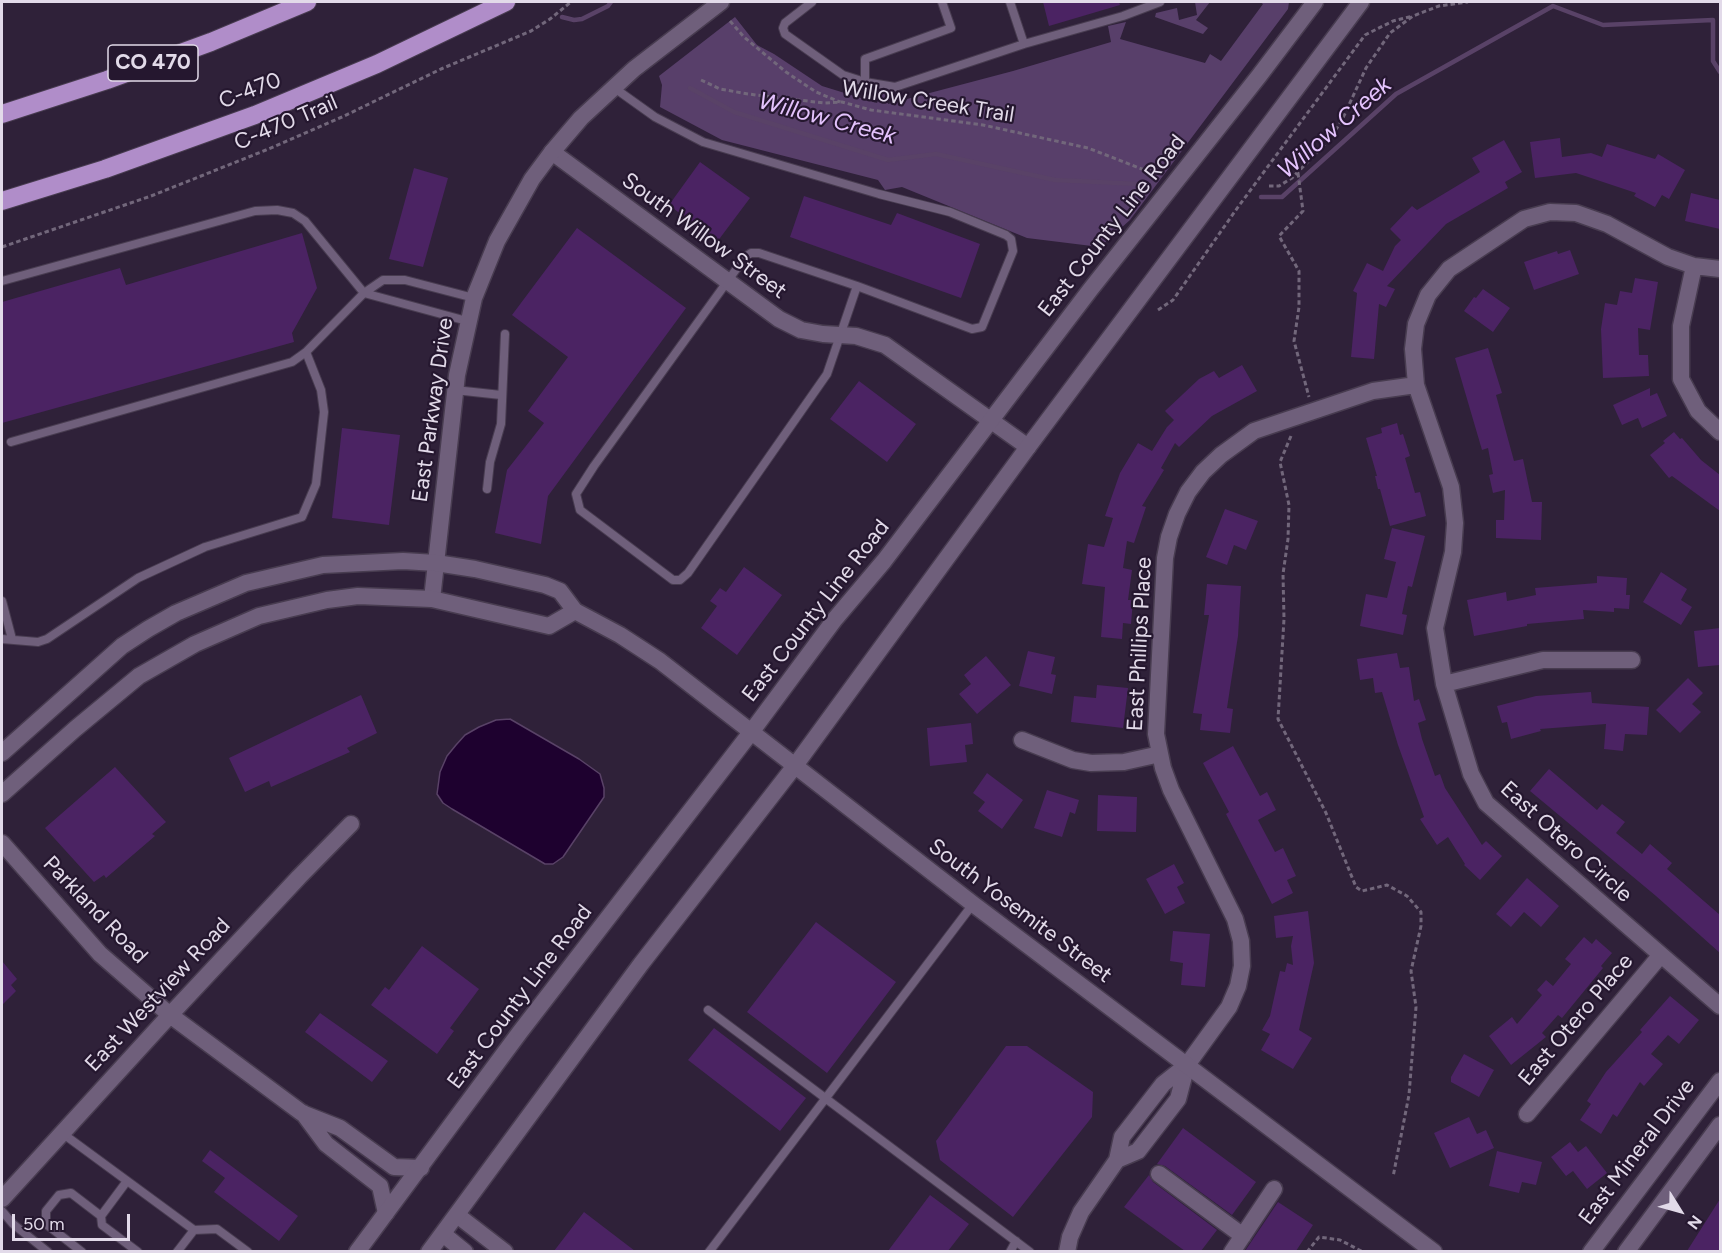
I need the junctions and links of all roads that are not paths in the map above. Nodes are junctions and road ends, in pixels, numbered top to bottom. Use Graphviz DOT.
graph roads {
  1 [pos="308,2"];
  2 [pos="506,2"];
  3 [pos="721,2"];
  4 [pos="812,2"];
  5 [pos="942,2"];
  6 [pos="1010,2"];
  7 [pos="1160,2"];
  8 [pos="1315,2"];
  9 [pos="1361,2"];
  10 [pos="1023,44"];
  11 [pos="865,82"];
  12 [pos="612,87"];
  13 [pos="2,114"];
  14 [pos="552,152"];
  15 [pos="2,201"];
  16 [pos="1694,266"];
  17 [pos="1720,269"];
  18 [pos="2,281"];
  19 [pos="728,282"];
  20 [pos="857,286"];
  21 [pos="364,293"];
  22 [pos="474,298"];
  23 [pos="467,321"];
  24 [pos="505,334"];
  25 [pos="840,336"];
  26 [pos="306,352"];
  27 [pos="1416,384"];
  28 [pos="454,390"];
  29 [pos="501,395"];
  30 [pos="991,420"];
  31 [pos="1720,432"];
  32 [pos="11,442"];
  33 [pos="1028,447"];
  34 [pos="487,489"];
  35 [pos="436,563"];
  36 [pos="432,598"];
  37 [pos="2,601"];
  38 [pos="575,611"];
  39 [pos="2,639"];
  40 [pos="12,639"];
  41 [pos="1632,660"];
  42 [pos="1443,684"];
  43 [pos="752,731"];
  44 [pos="1022,740"];
  45 [pos="2,753"];
  46 [pos="1160,754"];
  47 [pos="794,767"];
  48 [pos="2,794"];
  49 [pos="351,824"];
  50 [pos="2,843"];
  51 [pos="973,904"];
  52 [pos="1660,956"];
  53 [pos="1720,1006"];
  54 [pos="708,1010"];
  55 [pos="170,1015"];
  56 [pos="1187,1065"];
  57 [pos="1720,1081"];
  58 [pos="825,1099"];
  59 [pos="303,1113"];
  60 [pos="1527,1114"];
  61 [pos="1720,1125"];
  62 [pos="62,1133"];
  63 [pos="421,1168"];
  64 [pos="1159,1174"];
  65 [pos="127,1181"];
  66 [pos="1274,1189"];
  67 [pos="2,1199"];
  68 [pos="2,1210"];
  69 [pos="386,1213"];
  70 [pos="101,1215"];
  71 [pos="457,1215"];
  72 [pos="194,1230"];
  73 [pos="443,1234"];
  74 [pos="1243,1236"];
  75 [pos="1016,1241"];
  76 [pos="48,1251"];
  77 [pos="82,1251"];
  78 [pos="138,1251"];
  79 [pos="177,1251"];
  80 [pos="248,1251"];
  81 [pos="357,1251"];
  82 [pos="429,1251"];
  83 [pos="465,1251"];
  84 [pos="505,1251"];
  85 [pos="709,1251"];
  86 [pos="1010,1251"];
  87 [pos="1030,1251"];
  88 [pos="1067,1251"];
  89 [pos="1232,1251"];
  90 [pos="1434,1251"];
  91 [pos="1591,1251"];
  92 [pos="1626,1251"];
  1 -- 13 [label="highway, CO 470"];
  2 -- 15 [label="highway, C-470"];
  3 -- 12 [label="street, East Parkway Drive"];
  4 -- 11 [label="lane"];
  5 -- 11 [label="lane"];
  6 -- 10 [label="lane"];
  7 -- 10 [label="lane"];
  8 -- 30 [label="street, East County Line Road"];
  9 -- 33 [label="street"];
  10 -- 11 [label="lane"];
  12 -- 14 [label="street, East Parkway Drive"];
  12 -- 20 [label="lane"];
  14 -- 19 [label="street, South Willow Street"];
  14 -- 22 [label="street, East Parkway Drive"];
  16 -- 17 [label="street, East Otero Circle"];
  16 -- 27 [label="street, East Otero Circle"];
  16 -- 31 [label="street"];
  18 -- 21 [label="lane"];
  19 -- 20 [label="lane"];
  19 -- 25 [label="street, South Willow Street"];
  19 -- 25 [label="lane"];
  20 -- 25 [label="lane"];
  21 -- 22 [label="lane"];
  21 -- 23 [label="lane"];
  21 -- 26 [label="lane"];
  22 -- 23 [label="street, East Parkway Drive"];
  23 -- 28 [label="street, East Parkway Drive"];
  24 -- 29 [label="lane"];
  25 -- 30 [label="street, South Willow Street"];
  26 -- 32 [label="lane"];
  26 -- 40 [label="lane"];
  27 -- 42 [label="street, East Otero Circle"];
  27 -- 46 [label="street, East Phillips Place"];
  28 -- 29 [label="lane"];
  28 -- 35 [label="street, East Parkway Drive"];
  29 -- 34 [label="lane"];
  30 -- 33 [label="street, South Willow Street"];
  30 -- 43 [label="street, East County Line Road"];
  33 -- 47 [label="street"];
  35 -- 36 [label="street, East Parkway Drive"];
  35 -- 38 [label="street, South Yosemite Street"];
  35 -- 45 [label="street, South Yosemite Street"];
  36 -- 38 [label="street"];
  36 -- 48 [label="street"];
  37 -- 40 [label="lane"];
  38 -- 43 [label="street, South Yosemite Street"];
  39 -- 40 [label="lane"];
  41 -- 42 [label="street"];
  42 -- 52 [label="street, East Otero Circle"];
  43 -- 47 [label="street, South Yosemite Street"];
  43 -- 63 [label="street, East County Line Road"];
  44 -- 46 [label="street"];
  46 -- 56 [label="street, East Phillips Place"];
  47 -- 51 [label="street, South Yosemite Street"];
  47 -- 71 [label="street"];
  49 -- 55 [label="street, East Westview Road"];
  50 -- 55 [label="street, Parkland Road"];
  51 -- 56 [label="street, South Yosemite Street"];
  51 -- 58 [label="lane"];
  52 -- 53 [label="street, East Otero Circle"];
  52 -- 60 [label="street, East Otero Place"];
  54 -- 58 [label="lane"];
  55 -- 59 [label="street, Parkland Road"];
  55 -- 62 [label="street, East Westview Road"];
  56 -- 88 [label="street, East Phillips Place"];
  56 -- 90 [label="street, South Yosemite Street"];
  57 -- 91 [label="street, East Mineral Drive"];
  58 -- 75 [label="lane"];
  58 -- 85 [label="lane"];
  59 -- 63 [label="street, Parkland Road"];
  59 -- 69 [label="street, Parkland Road"];
  61 -- 92 [label="street"];
  62 -- 65 [label="lane"];
  62 -- 67 [label="street, East Westview Road"];
  63 -- 69 [label="street, East County Line Road"];
  64 -- 74 [label="street"];
  65 -- 70 [label="lane"];
  65 -- 72 [label="lane"];
  66 -- 74 [label="street"];
  68 -- 76 [label="lane"];
  69 -- 81 [label="street, East County Line Road"];
  70 -- 77 [label="lane"];
  70 -- 78 [label="lane"];
  71 -- 73 [label="street"];
  71 -- 84 [label="street"];
  72 -- 79 [label="lane"];
  72 -- 80 [label="lane"];
  73 -- 82 [label="street"];
  73 -- 83 [label="street"];
  74 -- 89 [label="street"];
  75 -- 86 [label="lane"];
  75 -- 87 [label="lane"];
}
